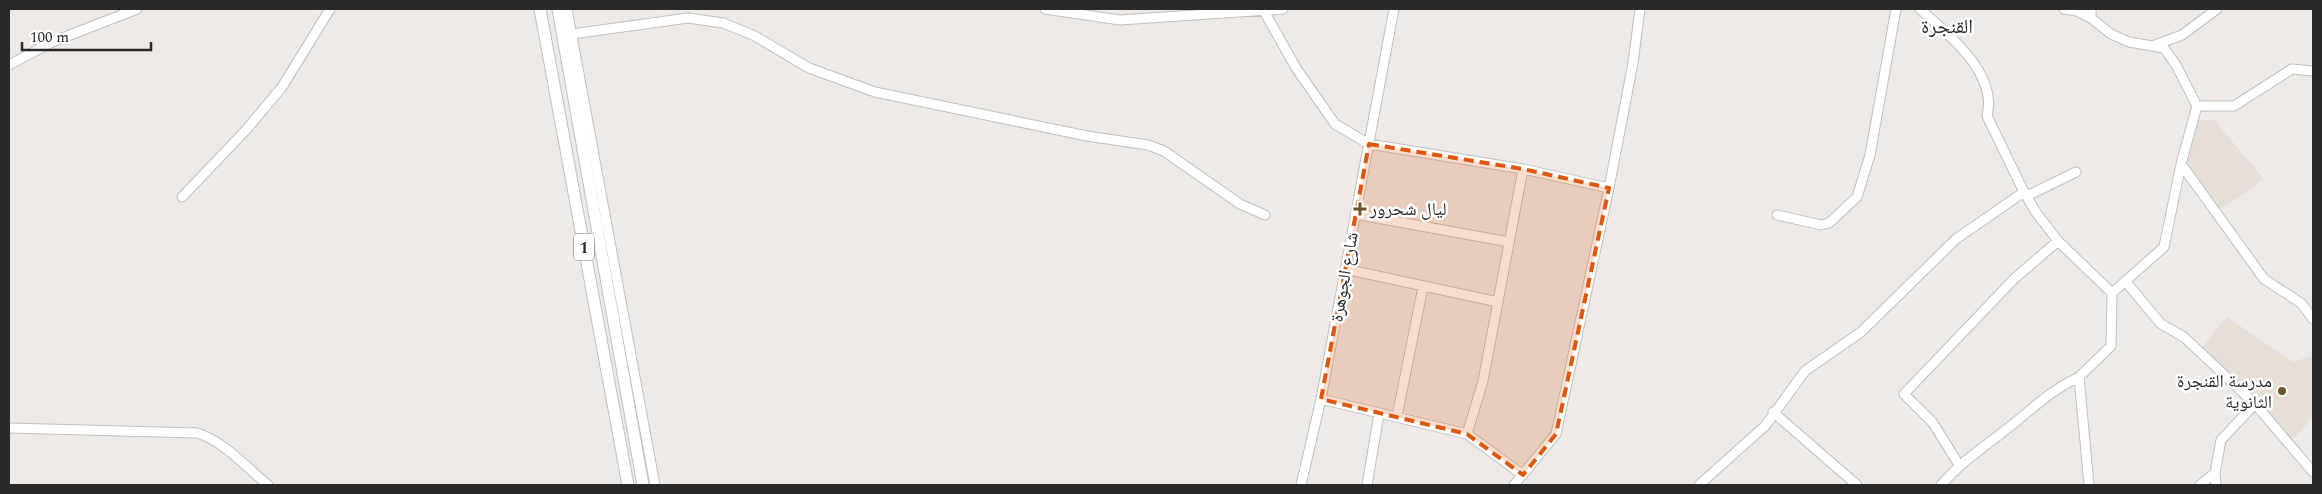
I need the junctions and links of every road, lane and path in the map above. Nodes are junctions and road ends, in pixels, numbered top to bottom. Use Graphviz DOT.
graph roads {
  1 [pos="137,9"];
  2 [pos="330,9"];
  3 [pos="540,9"];
  4 [pos="558,9"];
  5 [pos="567,9"];
  6 [pos="1045,9"];
  7 [pos="1282,9"];
  8 [pos="1394,9"];
  9 [pos="1640,9"];
  10 [pos="1896,9"];
  11 [pos="1920,9"];
  12 [pos="2064,9"];
  13 [pos="2217,9"];
  14 [pos="1264,11"];
  15 [pos="2091,13"];
  16 [pos="572,34"];
  17 [pos="2155,45"];
  18 [pos="9,65"];
  19 [pos="2313,71"];
  20 [pos="2197,106"];
  21 [pos="1369,144"];
  22 [pos="2180,164"];
  23 [pos="1523,169"];
  24 [pos="2076,172"];
  25 [pos="1609,188"];
  26 [pos="2026,194"];
  27 [pos="182,197"];
  28 [pos="1355,214"];
  29 [pos="1265,215"];
  30 [pos="1777,215"];
  31 [pos="2058,240"];
  32 [pos="1509,242"];
  33 [pos="1345,269"];
  34 [pos="2126,282"];
  35 [pos="1423,287"];
  36 [pos="2112,293"];
  37 [pos="1498,302"];
  38 [pos="2313,319"];
  39 [pos="2080,377"];
  40 [pos="1322,399"];
  41 [pos="2255,404"];
  42 [pos="1773,412"];
  43 [pos="1379,414"];
  44 [pos="1396,416"];
  45 [pos="9,428"];
  46 [pos="1467,434"];
  47 [pos="1959,465"];
  48 [pos="2313,472"];
  49 [pos="2215,473"];
  50 [pos="1523,474"];
  51 [pos="268,485"];
  52 [pos="628,485"];
  53 [pos="643,485"];
  54 [pos="655,485"];
  55 [pos="1301,485"];
  56 [pos="1367,485"];
  57 [pos="1514,485"];
  58 [pos="1699,485"];
  59 [pos="1857,485"];
  60 [pos="1941,485"];
  61 [pos="2089,485"];
  62 [pos="2200,485"];
  63 [pos="2216,485"];
  1 -- 18 [label="street"];
  2 -- 27 [label="street"];
  3 -- 52 [label="main road, 1"];
  4 -- 53 [label="main road, 1"];
  5 -- 16 [label="street"];
  6 -- 14 [label="street"];
  7 -- 14 [label="street"];
  8 -- 21 [label="street, شارع الجوهرة"];
  9 -- 25 [label="street"];
  10 -- 30 [label="street"];
  11 -- 26 [label="street"];
  12 -- 15 [label="street"];
  13 -- 17 [label="street"];
  14 -- 21 [label="street"];
  15 -- 17 [label="street"];
  16 -- 29 [label="street"];
  16 -- 54 [label="street"];
  17 -- 20 [label="street"];
  19 -- 20 [label="street"];
  20 -- 22 [label="street"];
  21 -- 23 [label="street"];
  21 -- 28 [label="street, شارع الجوهرة"];
  22 -- 34 [label="street"];
  22 -- 38 [label="street"];
  23 -- 25 [label="street"];
  23 -- 32 [label="street"];
  24 -- 26 [label="street"];
  25 -- 50 [label="street"];
  26 -- 31 [label="street"];
  26 -- 42 [label="street"];
  28 -- 32 [label="street"];
  28 -- 33 [label="street, شارع الجوهرة"];
  31 -- 36 [label="street"];
  31 -- 47 [label="street"];
  32 -- 37 [label="street"];
  33 -- 35 [label="street"];
  33 -- 40 [label="street, شارع الجوهرة"];
  34 -- 36 [label="street"];
  34 -- 41 [label="street"];
  35 -- 37 [label="street"];
  35 -- 44 [label="street"];
  36 -- 39 [label="street"];
  37 -- 46 [label="street"];
  39 -- 47 [label="street"];
  39 -- 61 [label="street"];
  40 -- 43 [label="street"];
  40 -- 55 [label="street, شارع الجوهرة"];
  41 -- 48 [label="street"];
  41 -- 49 [label="street"];
  42 -- 58 [label="street"];
  42 -- 59 [label="street"];
  43 -- 44 [label="street"];
  43 -- 56 [label="street"];
  44 -- 46 [label="street"];
  45 -- 51 [label="street"];
  46 -- 50 [label="street"];
  47 -- 60 [label="street"];
  49 -- 62 [label="street"];
  49 -- 63 [label="street"];
  50 -- 57 [label="street"];
}
